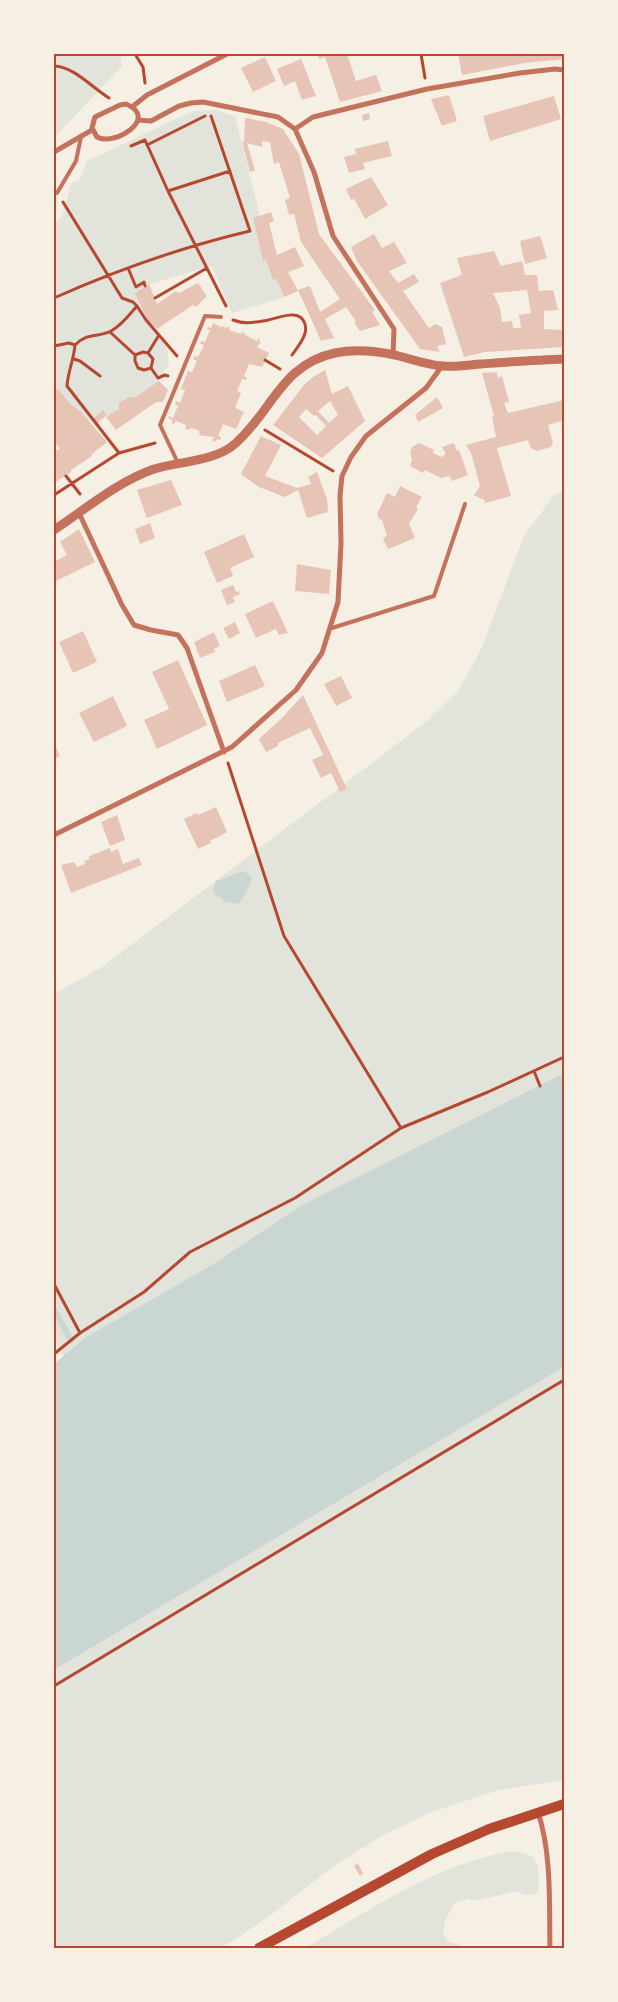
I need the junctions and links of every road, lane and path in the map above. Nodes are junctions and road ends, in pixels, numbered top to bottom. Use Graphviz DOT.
graph roads {
  1 [pos="135,54"];
  2 [pos="227,54"];
  3 [pos="421,54"];
  4 [pos="54,66"];
  5 [pos="143,67"];
  6 [pos="564,70"];
  7 [pos="427,89"];
  8 [pos="120,105"];
  9 [pos="132,107"];
  10 [pos="138,120"];
  11 [pos="295,129"];
  12 [pos="92,130"];
  13 [pos="81,137"];
  14 [pos="147,145"];
  15 [pos="131,146"];
  16 [pos="54,152"];
  17 [pos="230,172"];
  18 [pos="168,191"];
  19 [pos="58,193"];
  20 [pos="196,244"];
  21 [pos="128,268"];
  22 [pos="207,268"];
  23 [pos="108,274"];
  24 [pos="145,286"];
  25 [pos="54,298"];
  26 [pos="155,298"];
  27 [pos="142,305"];
  28 [pos="137,307"];
  29 [pos="228,309"];
  30 [pos="221,317"];
  31 [pos="232,320"];
  32 [pos="110,332"];
  33 [pos="159,335"];
  34 [pos="75,345"];
  35 [pos="54,346"];
  36 [pos="148,352"];
  37 [pos="135,355"];
  38 [pos="392,355"];
  39 [pos="564,358"];
  40 [pos="74,359"];
  41 [pos="265,360"];
  42 [pos="184,364"];
  43 [pos="442,366"];
  44 [pos="151,368"];
  45 [pos="287,373"];
  46 [pos="165,375"];
  47 [pos="100,376"];
  48 [pos="264,429"];
  49 [pos="166,440"];
  50 [pos="119,453"];
  51 [pos="178,463"];
  52 [pos="66,476"];
  53 [pos="342,476"];
  54 [pos="72,483"];
  55 [pos="54,495"];
  56 [pos="82,497"];
  57 [pos="465,504"];
  58 [pos="79,513"];
  59 [pos="54,530"];
  60 [pos="332,628"];
  61 [pos="224,752"];
  62 [pos="54,835"];
  63 [pos="564,1057"];
  64 [pos="534,1071"];
  65 [pos="540,1086"];
  66 [pos="401,1128"];
  67 [pos="54,1284"];
  68 [pos="80,1333"];
  69 [pos="54,1354"];
  70 [pos="564,1380"];
  71 [pos="54,1686"];
  72 [pos="564,1804"];
  73 [pos="538,1812"];
  74 [pos="259,1948"];
  75 [pos="550,1948"];
  1 -- 5 [label="path"];
  2 -- 9 [label="street"];
  3 -- 7 [label="path"];
  4 -- 8 [label="path"];
  6 -- 7 [label="street"];
  7 -- 11 [label="street"];
  8 -- 9 [label="street"];
  8 -- 12 [label="street"];
  9 -- 10 [label="street"];
  10 -- 11 [label="street"];
  10 -- 12 [label="street"];
  11 -- 38 [label="street"];
  12 -- 13 [label="street"];
  13 -- 16 [label="street"];
  13 -- 19 [label="lane"];
  14 -- 15 [label="path"];
  14 -- 17 [label="path"];
  14 -- 18 [label="path"];
  17 -- 18 [label="path"];
  17 -- 20 [label="path"];
  18 -- 20 [label="path"];
  19 -- 23 [label="path"];
  20 -- 21 [label="path"];
  20 -- 22 [label="path"];
  21 -- 23 [label="path"];
  21 -- 24 [label="path"];
  22 -- 26 [label="path"];
  22 -- 29 [label="path"];
  23 -- 25 [label="path"];
  23 -- 28 [label="path"];
  27 -- 28 [label="path"];
  28 -- 32 [label="path"];
  28 -- 33 [label="path"];
  30 -- 42 [label="lane"];
  31 -- 45 [label="path"];
  32 -- 34 [label="path"];
  32 -- 37 [label="path"];
  33 -- 36 [label="path"];
  33 -- 42 [label="path"];
  34 -- 35 [label="path"];
  34 -- 40 [label="path"];
  36 -- 37 [label="path"];
  36 -- 44 [label="path"];
  37 -- 44 [label="path"];
  38 -- 43 [label="street"];
  38 -- 45 [label="street"];
  39 -- 43 [label="street"];
  40 -- 47 [label="path"];
  40 -- 50 [label="path"];
  41 -- 45 [label="path"];
  42 -- 49 [label="lane"];
  43 -- 53 [label="street"];
  44 -- 46 [label="path"];
  45 -- 51 [label="street"];
  48 -- 53 [label="path"];
  49 -- 50 [label="path"];
  49 -- 51 [label="lane"];
  50 -- 54 [label="path"];
  51 -- 58 [label="street"];
  52 -- 54 [label="path"];
  53 -- 60 [label="street"];
  54 -- 55 [label="path"];
  54 -- 56 [label="path"];
  57 -- 60 [label="lane"];
  58 -- 59 [label="street"];
  58 -- 61 [label="street"];
  60 -- 61 [label="street"];
  61 -- 62 [label="street"];
  61 -- 66 [label="path"];
  63 -- 64 [label="path"];
  64 -- 65 [label="path"];
  64 -- 66 [label="path"];
  66 -- 68 [label="path"];
  67 -- 68 [label="path"];
  68 -- 69 [label="path"];
  70 -- 71 [label="path"];
  72 -- 73 [label="main road"];
  73 -- 74 [label="main road"];
  73 -- 75 [label="street"];
}
